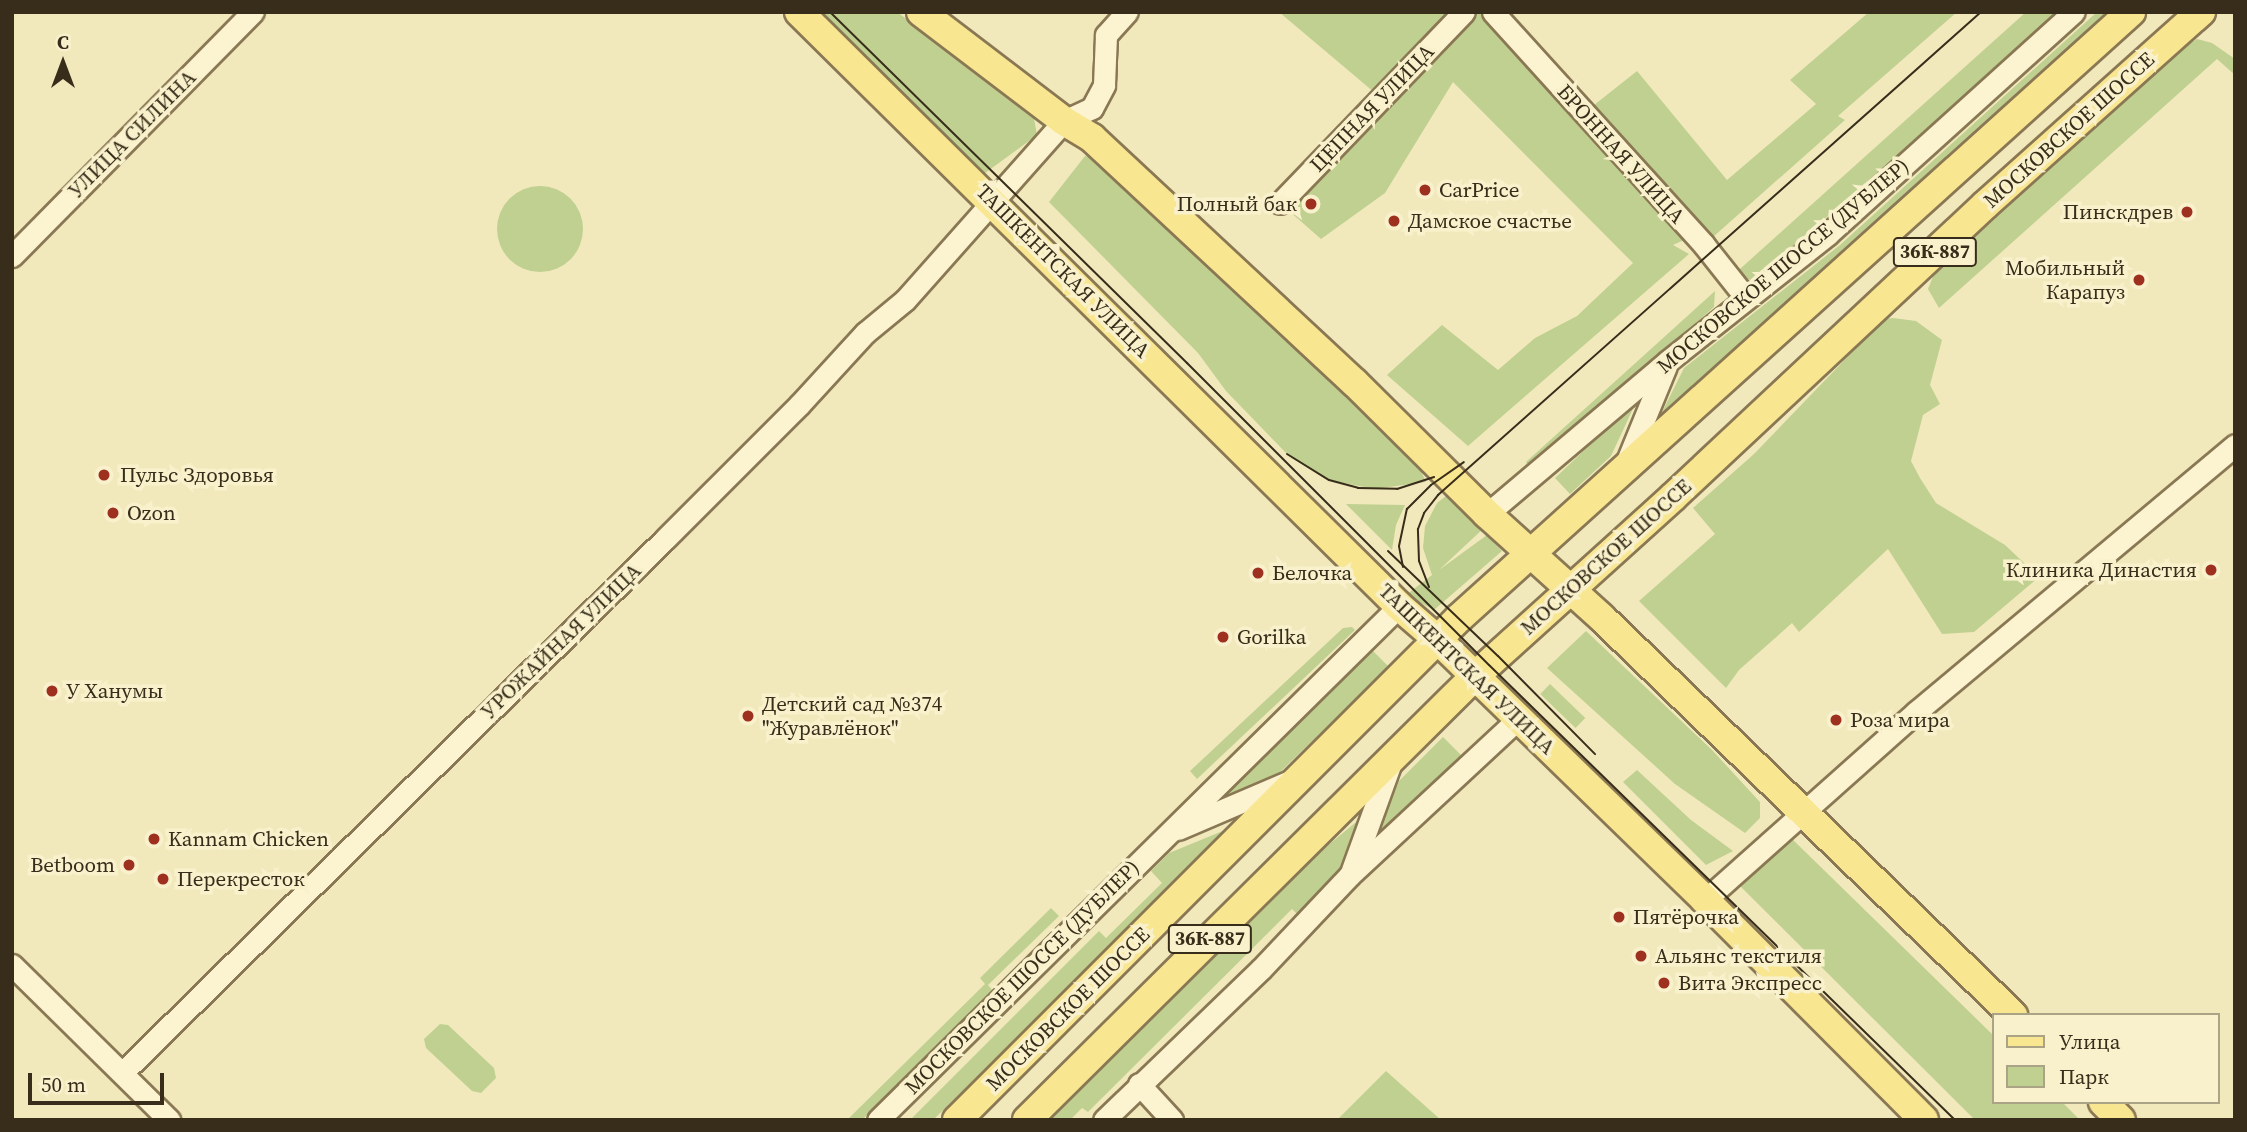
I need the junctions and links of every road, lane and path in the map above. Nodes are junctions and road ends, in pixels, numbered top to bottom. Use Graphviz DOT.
graph roads {
  1 [pos="253,12"];
  2 [pos="799,12"];
  3 [pos="922,12"];
  4 [pos="1127,12"];
  5 [pos="1464,12"];
  6 [pos="1493,12"];
  7 [pos="2074,12"];
  8 [pos="2131,12"];
  9 [pos="2201,12"];
  10 [pos="1064,121"];
  11 [pos="993,202"];
  12 [pos="1280,203"];
  13 [pos="12,256"];
  14 [pos="1746,298"];
  15 [pos="1668,361"];
  16 [pos="2235,445"];
  17 [pos="1624,470"];
  18 [pos="1487,514"];
  19 [pos="1530,553"];
  20 [pos="1569,590"];
  21 [pos="1399,606"];
  22 [pos="1437,639"];
  23 [pos="1475,676"];
  24 [pos="1519,718"];
  25 [pos="1392,758"];
  26 [pos="1301,776"];
  27 [pos="1802,811"];
  28 [pos="1167,834"];
  29 [pos="1350,875"];
  30 [pos="1705,900"];
  31 [pos="12,965"];
  32 [pos="2011,1013"];
  33 [pos="122,1073"];
  34 [pos="1139,1084"];
  35 [pos="2105,1104"];
  36 [pos="169,1120"];
  37 [pos="878,1120"];
  38 [pos="957,1120"];
  39 [pos="1027,1120"];
  40 [pos="1104,1120"];
  41 [pos="1172,1120"];
  42 [pos="1924,1120"];
  43 [pos="2121,1120"];
  1 -- 13 [label="street, УЛИЦА СИЛИНА"];
  2 -- 11 [label="main road, ТАШКЕНТСКАЯ УЛИЦА"];
  3 -- 10 [label="main road"];
  4 -- 10 [label="street"];
  5 -- 12 [label="street, ЦЕПНАЯ УЛИЦА"];
  6 -- 14 [label="street, БРОННАЯ УЛИЦА"];
  7 -- 14 [label="street, МОСКОВСКОЕ ШОССЕ (ДУБЛЕР)"];
  8 -- 17 [label="main road, МОСКОВСКОЕ ШОССЕ / 36К-887"];
  9 -- 20 [label="main road, МОСКОВСКОЕ ШОССЕ / 36К-887"];
  10 -- 11 [label="street, УРОЖАЙНАЯ УЛИЦА"];
  10 -- 18 [label="main road"];
  11 -- 21 [label="main road, ТАШКЕНТСКАЯ УЛИЦА"];
  11 -- 33 [label="street, УРОЖАЙНАЯ УЛИЦА"];
  14 -- 15 [label="street, МОСКОВСКОЕ ШОССЕ (ДУБЛЕР)"];
  15 -- 17 [label="street"];
  15 -- 18 [label="street, МОСКОВСКОЕ ШОССЕ (ДУБЛЕР)"];
  16 -- 27 [label="street"];
  17 -- 19 [label="main road, МОСКОВСКОЕ ШОССЕ / 36К-887"];
  18 -- 19 [label="main road"];
  19 -- 20 [label="main road"];
  19 -- 22 [label="main road, МОСКОВСКОЕ ШОССЕ / 36К-887"];
  20 -- 23 [label="main road, МОСКОВСКОЕ ШОССЕ / 36К-887"];
  20 -- 27 [label="main road"];
  21 -- 22 [label="main road, ТАШКЕНТСКАЯ УЛИЦА"];
  21 -- 28 [label="street, МОСКОВСКОЕ ШОССЕ (ДУБЛЕР)"];
  22 -- 23 [label="main road, ТАШКЕНТСКАЯ УЛИЦА"];
  22 -- 26 [label="main road, МОСКОВСКОЕ ШОССЕ / 36К-887"];
  23 -- 24 [label="main road, ТАШКЕНТСКАЯ УЛИЦА"];
  23 -- 25 [label="main road, МОСКОВСКОЕ ШОССЕ / 36К-887"];
  24 -- 29 [label="street"];
  24 -- 30 [label="main road, ТАШКЕНТСКАЯ УЛИЦА"];
  25 -- 29 [label="street"];
  25 -- 39 [label="main road, МОСКОВСКОЕ ШОССЕ / 36К-887"];
  26 -- 28 [label="street, МОСКОВСКОЕ ШОССЕ (ДУБЛЕР)"];
  26 -- 38 [label="main road, МОСКОВСКОЕ ШОССЕ / 36К-887"];
  27 -- 30 [label="street"];
  27 -- 32 [label="main road"];
  28 -- 37 [label="street, МОСКОВСКОЕ ШОССЕ (ДУБЛЕР)"];
  29 -- 34 [label="street"];
  30 -- 42 [label="main road, ТАШКЕНТСКАЯ УЛИЦА"];
  31 -- 33 [label="street"];
  33 -- 36 [label="street"];
  34 -- 40 [label="street"];
  34 -- 41 [label="street"];
  35 -- 43 [label="main road"];
}
